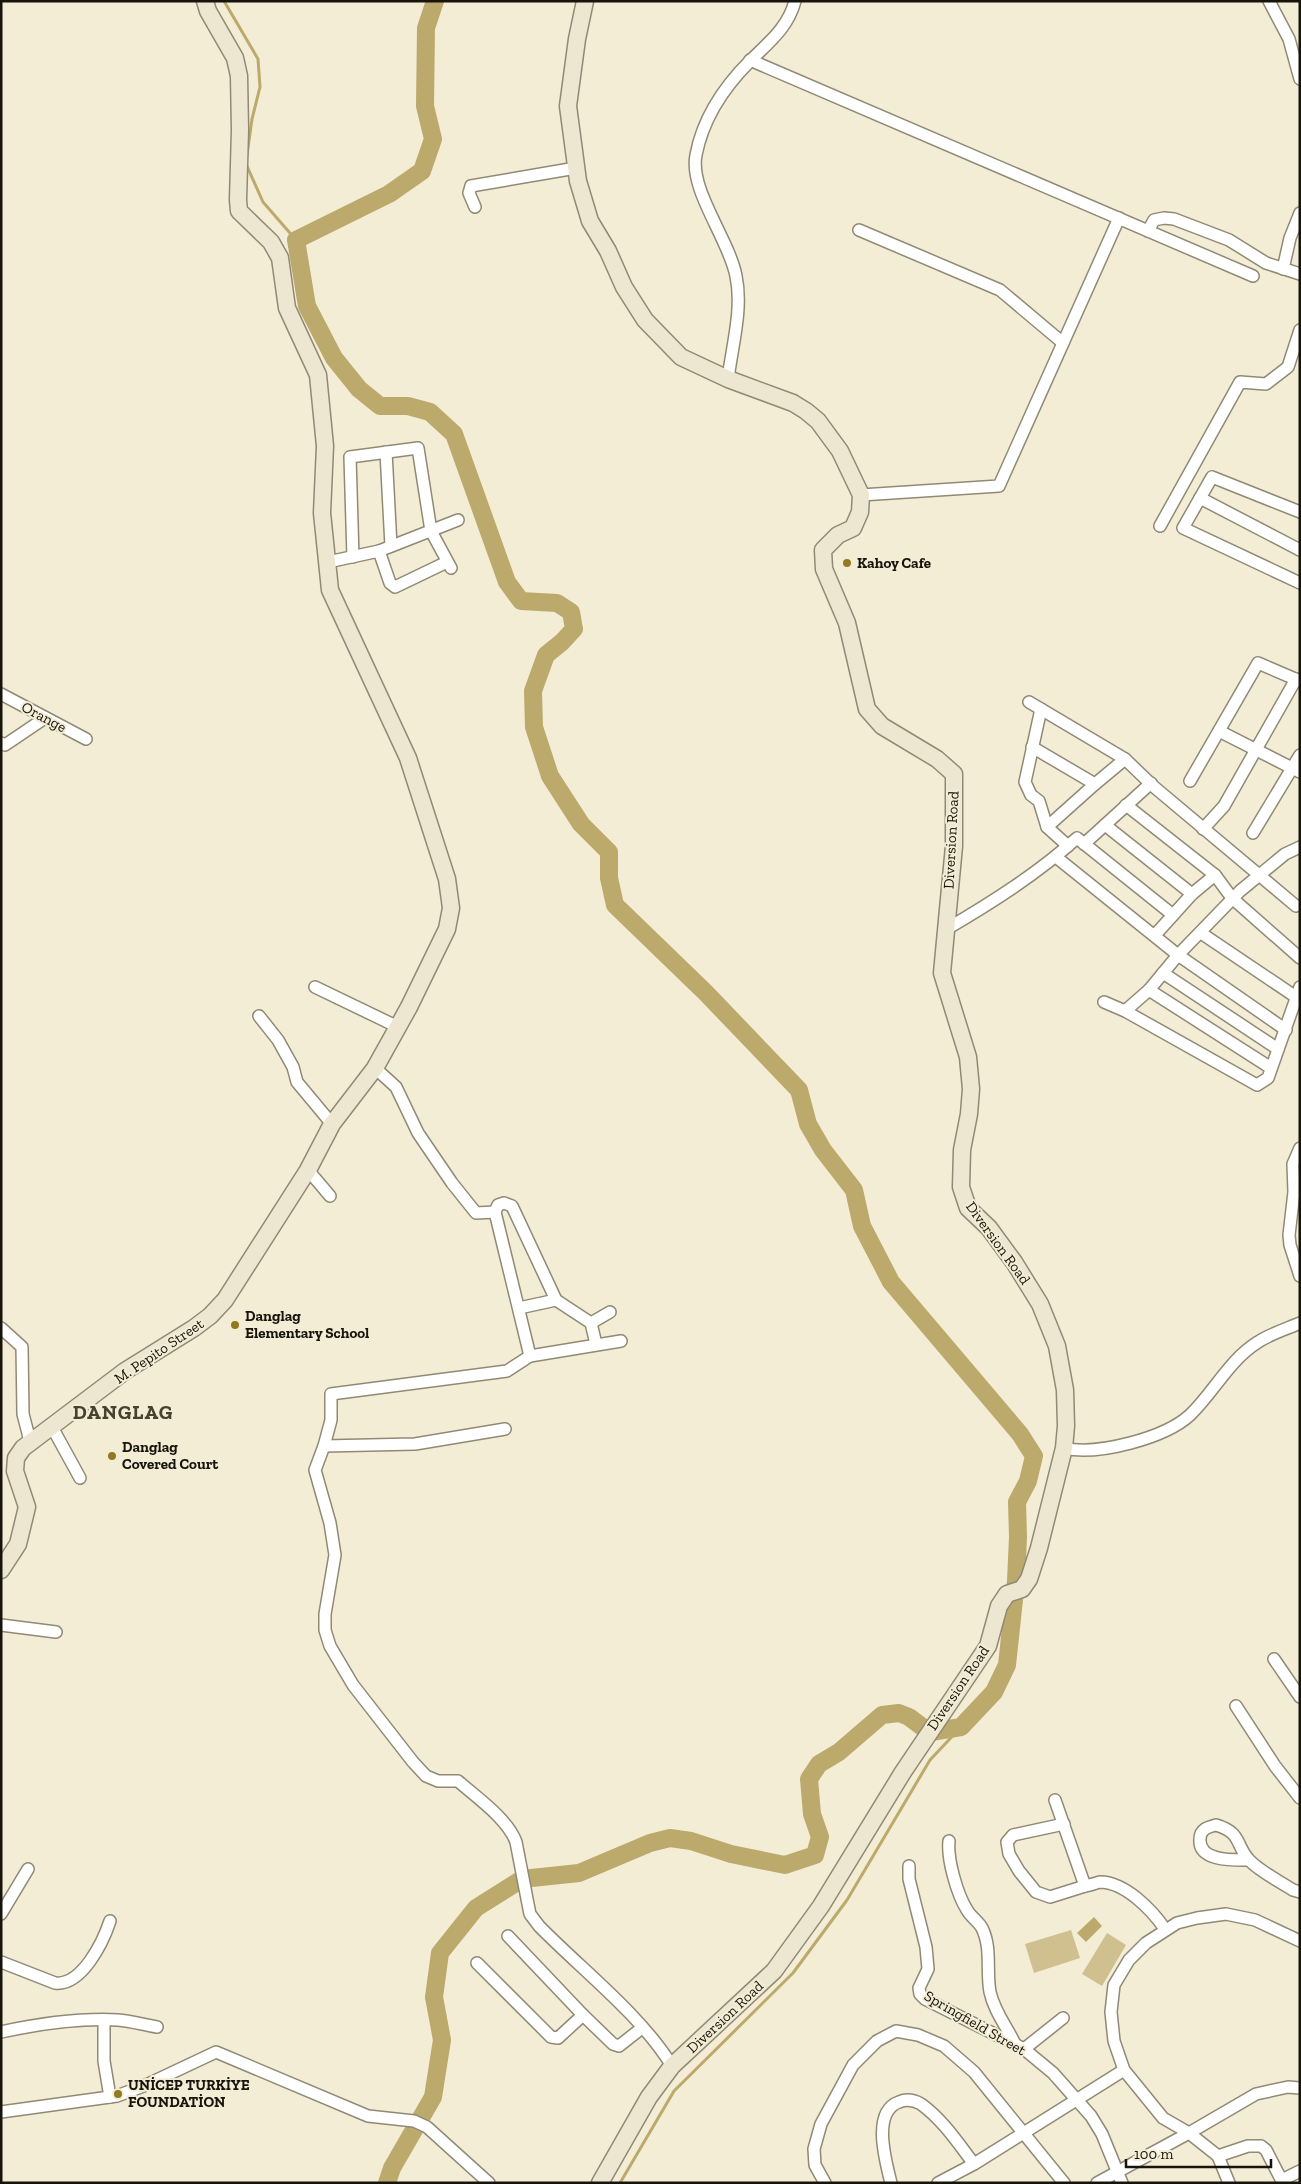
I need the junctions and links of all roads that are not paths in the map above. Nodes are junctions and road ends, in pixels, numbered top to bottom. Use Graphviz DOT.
graph roads {
  1 [pos="205,1"];
  2 [pos="585,1"];
  3 [pos="795,1"];
  4 [pos="1269,1"];
  5 [pos="750,60"];
  6 [pos="1300,78"];
  7 [pos="576,168"];
  8 [pos="475,207"];
  9 [pos="1300,213"];
  10 [pos="1119,218"];
  11 [pos="859,230"];
  12 [pos="1148,231"];
  13 [pos="1283,268"];
  14 [pos="1300,274"];
  15 [pos="1253,276"];
  16 [pos="1300,330"];
  17 [pos="1064,343"];
  18 [pos="728,378"];
  19 [pos="386,452"];
  20 [pos="1179,493"];
  21 [pos="861,495"];
  22 [pos="1199,501"];
  23 [pos="1300,512"];
  24 [pos="458,520"];
  25 [pos="1160,526"];
  26 [pos="431,531"];
  27 [pos="391,546"];
  28 [pos="1300,550"];
  29 [pos="379,551"];
  30 [pos="353,558"];
  31 [pos="328,562"];
  32 [pos="1300,583"];
  33 [pos="1298,680"];
  34 [pos="1,694"];
  35 [pos="1028,702"];
  36 [pos="1041,709"];
  37 [pos="45,718"];
  38 [pos="1219,731"];
  39 [pos="86,739"];
  40 [pos="3,744"];
  41 [pos="1032,747"];
  42 [pos="1256,750"];
  43 [pos="1300,755"];
  44 [pos="1125,759"];
  45 [pos="1296,770"];
  46 [pos="1190,781"];
  47 [pos="1151,783"];
  48 [pos="1094,784"];
  49 [pos="1126,805"];
  50 [pos="1105,825"];
  51 [pos="1047,827"];
  52 [pos="1203,829"];
  53 [pos="1253,833"];
  54 [pos="1084,844"];
  55 [pos="1068,846"];
  56 [pos="1300,847"];
  57 [pos="1056,857"];
  58 [pos="1215,875"];
  59 [pos="1259,876"];
  60 [pos="1192,894"];
  61 [pos="1232,898"];
  62 [pos="1296,906"];
  63 [pos="1173,915"];
  64 [pos="945,930"];
  65 [pos="1201,933"];
  66 [pos="1155,935"];
  67 [pos="1178,955"];
  68 [pos="1300,958"];
  69 [pos="1164,973"];
  70 [pos="315,987"];
  71 [pos="1149,990"];
  72 [pos="1298,992"];
  73 [pos="1104,1002"];
  74 [pos="1124,1012"];
  75 [pos="259,1016"];
  76 [pos="398,1027"];
  77 [pos="1286,1030"];
  78 [pos="1278,1049"];
  79 [pos="375,1068"];
  80 [pos="1272,1068"];
  81 [pos="332,1124"];
  82 [pos="1300,1148"];
  83 [pos="308,1170"];
  84 [pos="330,1196"];
  85 [pos="495,1212"];
  86 [pos="1300,1276"];
  87 [pos="556,1300"];
  88 [pos="519,1308"];
  89 [pos="610,1312"];
  90 [pos="591,1323"];
  91 [pos="1298,1325"];
  92 [pos="1,1328"];
  93 [pos="621,1340"];
  94 [pos="596,1344"];
  95 [pos="530,1356"];
  96 [pos="506,1429"];
  97 [pos="40,1434"];
  98 [pos="324,1446"];
  99 [pos="1064,1448"];
  100 [pos="80,1478"];
  101 [pos="1,1570"];
  102 [pos="1,1625"];
  103 [pos="56,1632"];
  104 [pos="1274,1659"];
  105 [pos="1300,1697"];
  106 [pos="1236,1706"];
  107 [pos="1300,1798"];
  108 [pos="1054,1800"];
  109 [pos="1064,1824"];
  110 [pos="949,1841"];
  111 [pos="1249,1860"];
  112 [pos="909,1866"];
  113 [pos="28,1869"];
  114 [pos="1085,1886"];
  115 [pos="1300,1892"];
  116 [pos="1,1914"];
  117 [pos="110,1921"];
  118 [pos="1165,1929"];
  119 [pos="508,1936"];
  120 [pos="1300,1941"];
  121 [pos="1,1962"];
  122 [pos="477,1963"];
  123 [pos="583,2015"];
  124 [pos="1063,2018"];
  125 [pos="104,2020"];
  126 [pos="157,2027"];
  127 [pos="642,2028"];
  128 [pos="1,2032"];
  129 [pos="1019,2047"];
  130 [pos="672,2066"];
  131 [pos="1124,2070"];
  132 [pos="1300,2088"];
  133 [pos="110,2097"];
  134 [pos="1077,2099"];
  135 [pos="1,2112"];
  136 [pos="1024,2131"];
  137 [pos="1189,2133"];
  138 [pos="1218,2156"];
  139 [pos="974,2164"];
  140 [pos="1300,2171"];
  141 [pos="1120,2177"];
  142 [pos="1282,2182"];
  143 [pos="489,2183"];
  144 [pos="600,2183"];
  145 [pos="825,2183"];
  146 [pos="891,2183"];
  147 [pos="938,2183"];
  148 [pos="1064,2183"];
  149 [pos="1097,2183"];
  150 [pos="1229,2183"];
  1 -- 31 [label="street, M. Pepito Street"];
  2 -- 7 [label="street"];
  3 -- 5 [label="street"];
  4 -- 6 [label="street"];
  5 -- 10 [label="street"];
  5 -- 18 [label="street"];
  7 -- 8 [label="street"];
  7 -- 18 [label="street"];
  9 -- 13 [label="street"];
  10 -- 12 [label="street"];
  10 -- 17 [label="street"];
  11 -- 17 [label="street"];
  12 -- 13 [label="street"];
  12 -- 15 [label="street"];
  13 -- 14 [label="street"];
  16 -- 20 [label="street"];
  17 -- 21 [label="street"];
  18 -- 21 [label="street"];
  19 -- 26 [label="street"];
  19 -- 27 [label="street"];
  19 -- 30 [label="street"];
  20 -- 22 [label="street"];
  20 -- 25 [label="street"];
  21 -- 64 [label="street, Diversion Road"];
  22 -- 23 [label="street"];
  22 -- 28 [label="street"];
  22 -- 32 [label="street"];
  24 -- 26 [label="street"];
  26 -- 27 [label="street"];
  26 -- 29 [label="street"];
  27 -- 29 [label="street"];
  29 -- 30 [label="street"];
  30 -- 31 [label="street"];
  31 -- 76 [label="street, M. Pepito Street"];
  33 -- 38 [label="street"];
  33 -- 42 [label="street"];
  34 -- 37 [label="street, Orange"];
  35 -- 36 [label="street"];
  36 -- 41 [label="street"];
  36 -- 44 [label="street"];
  37 -- 39 [label="street, Orange"];
  37 -- 40 [label="street"];
  38 -- 42 [label="street"];
  38 -- 46 [label="street"];
  41 -- 48 [label="street"];
  41 -- 51 [label="street"];
  42 -- 45 [label="street"];
  42 -- 52 [label="street"];
  43 -- 45 [label="street"];
  44 -- 47 [label="street"];
  44 -- 48 [label="street"];
  45 -- 53 [label="street"];
  47 -- 49 [label="street"];
  47 -- 52 [label="street"];
  48 -- 51 [label="street"];
  49 -- 50 [label="street"];
  49 -- 58 [label="street"];
  50 -- 54 [label="street"];
  50 -- 60 [label="street"];
  51 -- 55 [label="street"];
  52 -- 59 [label="street"];
  54 -- 55 [label="street"];
  54 -- 63 [label="street"];
  55 -- 57 [label="street"];
  56 -- 59 [label="street"];
  57 -- 64 [label="street"];
  57 -- 66 [label="street"];
  58 -- 60 [label="street"];
  58 -- 61 [label="street"];
  59 -- 61 [label="street"];
  59 -- 62 [label="street"];
  60 -- 63 [label="street"];
  61 -- 65 [label="street"];
  61 -- 68 [label="street"];
  63 -- 66 [label="street"];
  64 -- 99 [label="street, Diversion Road"];
  65 -- 67 [label="street"];
  65 -- 72 [label="street"];
  66 -- 67 [label="street"];
  67 -- 69 [label="street"];
  67 -- 77 [label="street"];
  69 -- 71 [label="street"];
  69 -- 78 [label="street"];
  70 -- 76 [label="street"];
  71 -- 74 [label="street"];
  71 -- 80 [label="street"];
  72 -- 77 [label="street"];
  73 -- 74 [label="street"];
  74 -- 80 [label="street"];
  75 -- 81 [label="street"];
  76 -- 79 [label="street, M. Pepito Street"];
  77 -- 78 [label="street"];
  78 -- 80 [label="street"];
  79 -- 81 [label="street, M. Pepito Street"];
  79 -- 85 [label="street"];
  81 -- 83 [label="street, M. Pepito Street"];
  82 -- 86 [label="street"];
  83 -- 84 [label="street"];
  83 -- 97 [label="street, M. Pepito Street"];
  85 -- 87 [label="street"];
  85 -- 88 [label="street"];
  87 -- 88 [label="street"];
  87 -- 90 [label="street"];
  88 -- 95 [label="street"];
  89 -- 90 [label="street"];
  90 -- 94 [label="street"];
  91 -- 99 [label="street"];
  92 -- 97 [label="street"];
  93 -- 94 [label="street"];
  94 -- 95 [label="street"];
  95 -- 98 [label="street"];
  96 -- 98 [label="street"];
  97 -- 100 [label="street"];
  97 -- 101 [label="street, M. Pepito Street"];
  98 -- 127 [label="street"];
  99 -- 130 [label="street, Diversion Road"];
  102 -- 103 [label="street"];
  104 -- 105 [label="street"];
  106 -- 107 [label="street"];
  108 -- 109 [label="street"];
  109 -- 114 [label="street"];
  109 -- 114 [label="street"];
  110 -- 129 [label="street"];
  111 -- 115 [label="street"];
  112 -- 129 [label="street, Springfield Street"];
  113 -- 116 [label="street"];
  114 -- 118 [label="street"];
  117 -- 121 [label="street"];
  118 -- 120 [label="street"];
  118 -- 131 [label="street"];
  119 -- 123 [label="street"];
  122 -- 123 [label="street"];
  123 -- 127 [label="street"];
  124 -- 129 [label="street"];
  125 -- 126 [label="street"];
  125 -- 128 [label="street"];
  125 -- 133 [label="street"];
  127 -- 130 [label="street"];
  129 -- 134 [label="street, Springfield Street"];
  130 -- 144 [label="street, Diversion Road"];
  131 -- 134 [label="street"];
  131 -- 137 [label="street"];
  132 -- 137 [label="street"];
  133 -- 135 [label="street"];
  133 -- 143 [label="street"];
  134 -- 136 [label="street"];
  134 -- 141 [label="street, Springfield Street"];
  136 -- 139 [label="street"];
  136 -- 145 [label="street"];
  136 -- 148 [label="street"];
  137 -- 138 [label="street"];
  137 -- 141 [label="street"];
  138 -- 142 [label="street"];
  138 -- 150 [label="street"];
  139 -- 146 [label="street"];
  139 -- 147 [label="street"];
  140 -- 142 [label="street"];
  141 -- 149 [label="street"];
}
